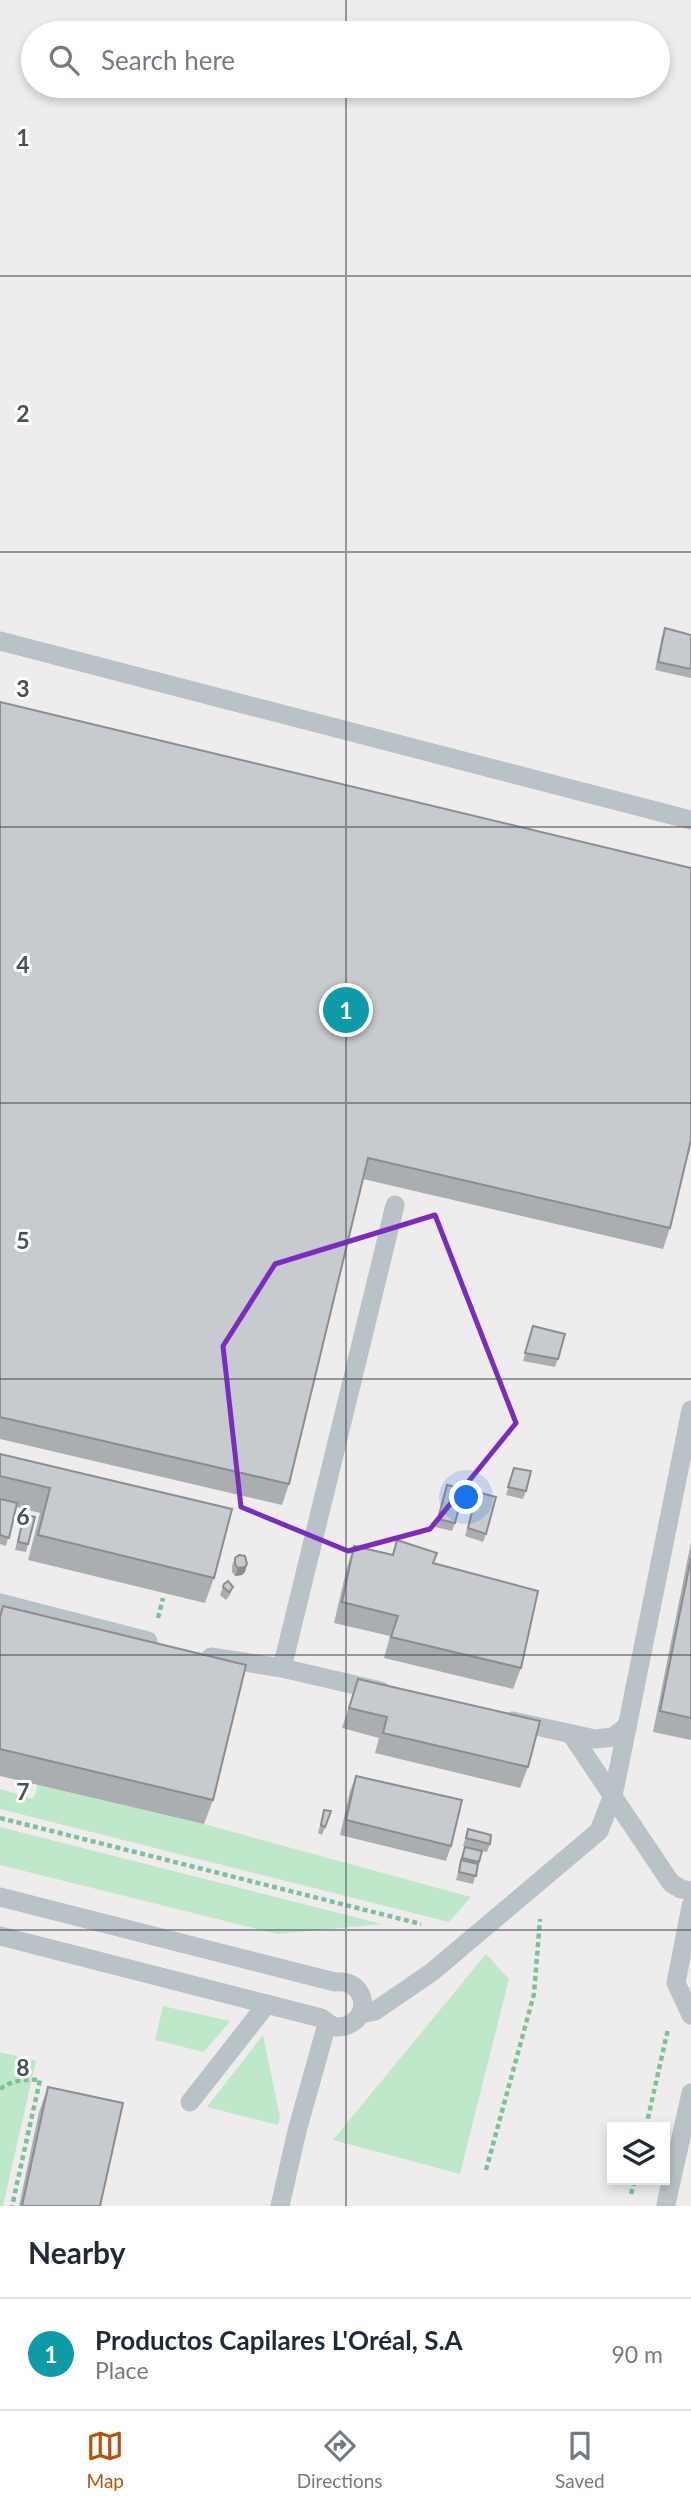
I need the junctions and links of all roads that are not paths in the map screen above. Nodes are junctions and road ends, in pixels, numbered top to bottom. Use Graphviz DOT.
graph roads {
  1 [pos="0,641"];
  2 [pos="691,820"];
  3 [pos="395,1205"];
  4 [pos="691,1410"];
  5 [pos="0,1603"];
  6 [pos="164,1645"];
  7 [pos="188,1651"];
  8 [pos="282,1668"];
  9 [pos="400,1695"];
  10 [pos="492,1716"];
  11 [pos="627,1726"];
  12 [pos="571,1734"];
  13 [pos="613,1795"];
  14 [pos="691,1891"];
  15 [pos="0,1897"];
  16 [pos="691,1906"];
  17 [pos="0,1936"];
  18 [pos="267,2004"];
  19 [pos="361,2014"];
  20 [pos="691,2015"];
  21 [pos="327,2024"];
  22 [pos="691,2093"];
  23 [pos="190,2102"];
  24 [pos="666,2204"];
  25 [pos="280,2206"];
  1 -- 2 [label="lane"];
  3 -- 8 [label="lane"];
  4 -- 11 [label="lane"];
  5 -- 6 [label="lane"];
  7 -- 8 [label="lane"];
  8 -- 9 [label="lane"];
  10 -- 12 [label="lane"];
  11 -- 12 [label="lane"];
  11 -- 13 [label="lane"];
  12 -- 13 [label="lane"];
  13 -- 14 [label="lane"];
  13 -- 19 [label="lane"];
  15 -- 19 [label="lane"];
  16 -- 20 [label="lane"];
  17 -- 18 [label="lane"];
  18 -- 21 [label="lane"];
  18 -- 23 [label="lane"];
  19 -- 21 [label="lane"];
  21 -- 25 [label="lane"];
  22 -- 24 [label="lane"];
}
